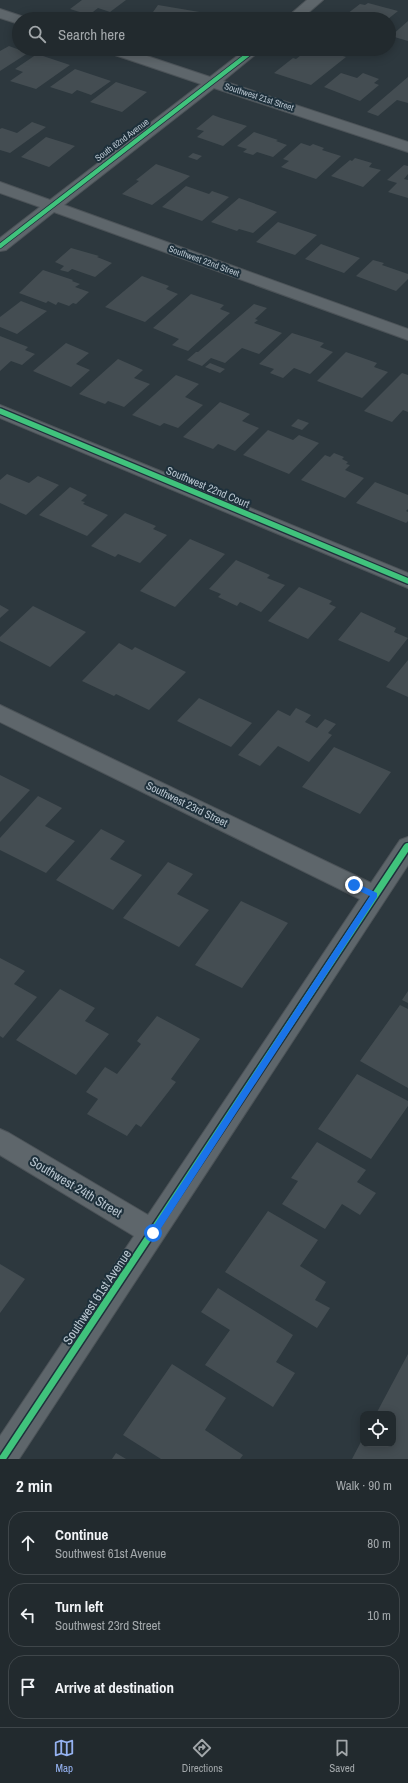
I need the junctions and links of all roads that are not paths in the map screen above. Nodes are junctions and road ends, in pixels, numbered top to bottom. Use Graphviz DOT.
graph roads {
  1 [pos="316,0"];
  2 [pos="301,12"];
  3 [pos="0,14"];
  4 [pos="12,18"];
  5 [pos="132,56"];
  6 [pos="246,56"];
  7 [pos="214,82"];
  8 [pos="408,147"];
  9 [pos="0,187"];
  10 [pos="51,205"];
  11 [pos="0,246"];
  12 [pos="408,335"];
  13 [pos="0,412"];
  14 [pos="408,581"];
  15 [pos="0,713"];
  16 [pos="408,846"];
  17 [pos="374,895"];
  18 [pos="0,1141"];
  19 [pos="153,1233"];
  20 [pos="2,1459"];
  1 -- 2 [label="street"];
  3 -- 4 [label="street"];
  5 -- 7 [label="street, Southwest 21st Street"];
  6 -- 7 [label="street, South 62nd Avenue"];
  7 -- 8 [label="street, Southwest 21st Street"];
  7 -- 10 [label="street, South 62nd Avenue"];
  9 -- 10 [label="street, Southwest 22nd Street"];
  10 -- 11 [label="street, South 62nd Avenue"];
  10 -- 12 [label="street, Southwest 22nd Street"];
  13 -- 14 [label="street, Southwest 22nd Court"];
  15 -- 17 [label="street, Southwest 23rd Street"];
  16 -- 17 [label="street, Southwest 61st Avenue"];
  17 -- 19 [label="street, Southwest 61st Avenue"];
  18 -- 19 [label="street, Southwest 24th Street"];
  19 -- 20 [label="street, Southwest 61st Avenue"];
}
